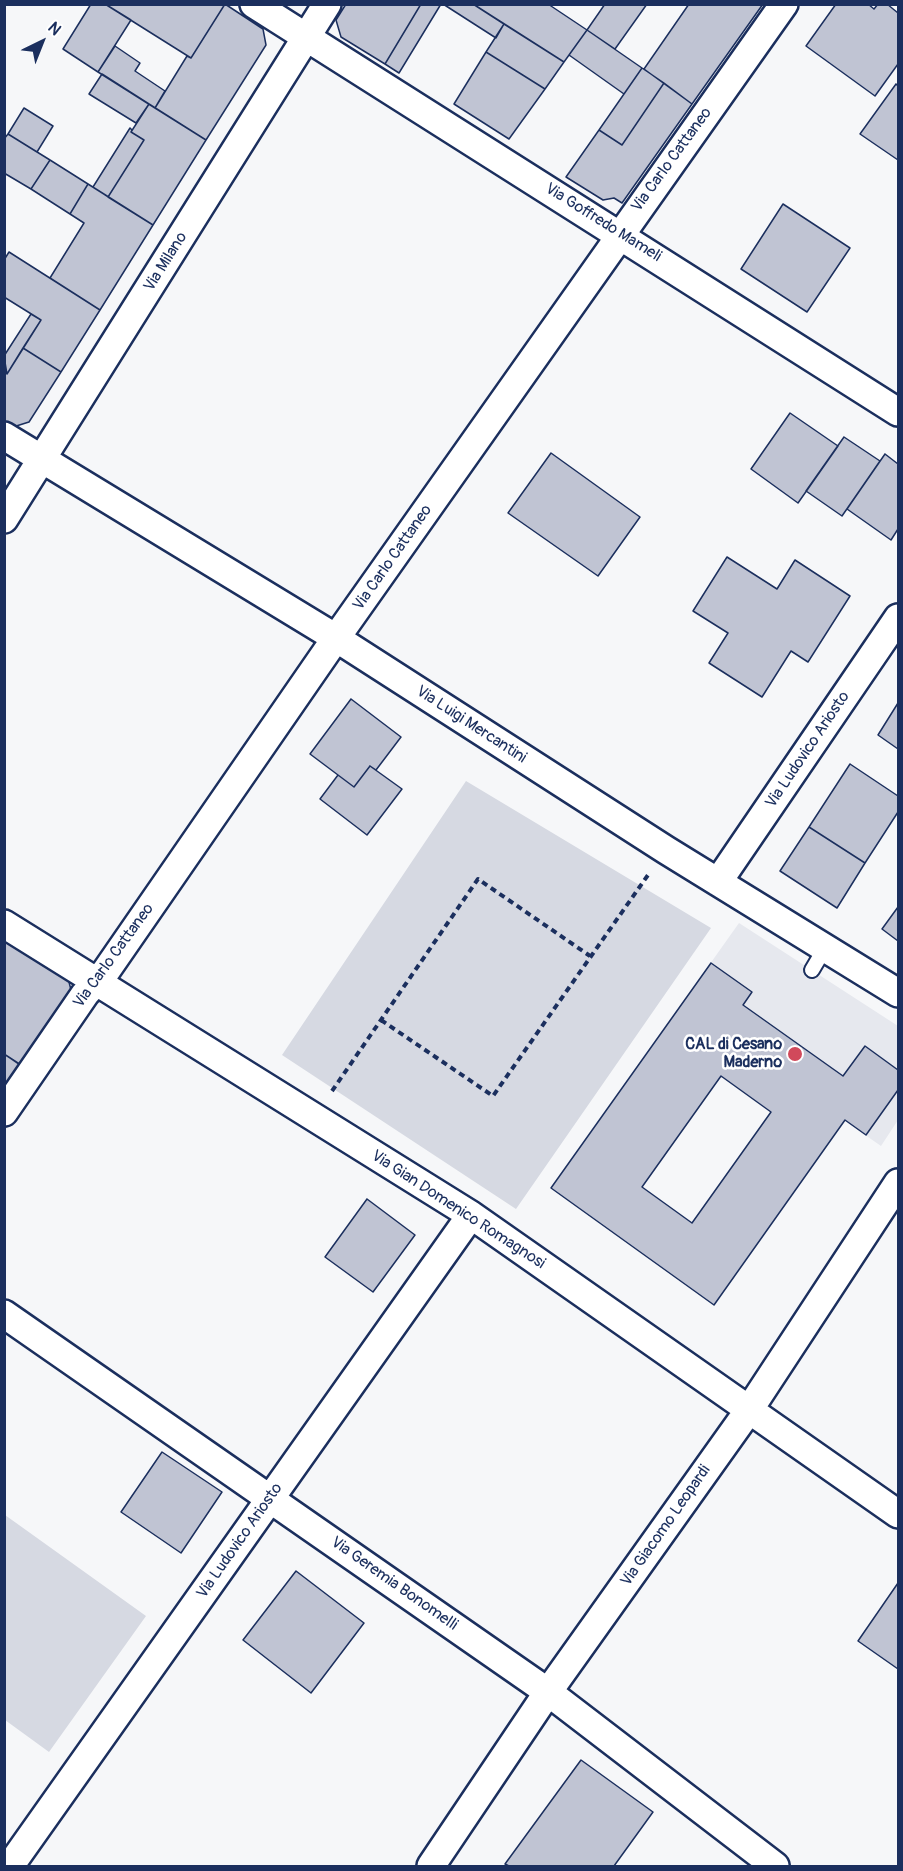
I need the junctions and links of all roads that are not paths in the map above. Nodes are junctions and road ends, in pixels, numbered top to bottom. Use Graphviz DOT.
graph roads {
  1 [pos="254,4"];
  2 [pos="327,4"];
  3 [pos="784,4"];
  4 [pos="307,36"];
  5 [pos="620,234"];
  6 [pos="898,412"];
  7 [pos="4,436"];
  8 [pos="42,459"];
  9 [pos="4,519"];
  10 [pos="898,618"];
  11 [pos="336,638"];
  12 [pos="718,882"];
  13 [pos="4,924"];
  14 [pos="96,982"];
  15 [pos="898,993"];
  16 [pos="4,1112"];
  17 [pos="898,1183"];
  18 [pos="471,1215"];
  19 [pos="4,1314"];
  20 [pos="749,1410"];
  21 [pos="271,1497"];
  22 [pos="898,1514"];
  23 [pos="548,1692"];
  24 [pos="10,1866"];
  25 [pos="431,1866"];
  26 [pos="775,1866"];
  1 -- 4 [label="street, Via Goffredo Mameli"];
  2 -- 4 [label="street, Via Milano"];
  3 -- 5 [label="street, Via Carlo Cattaneo"];
  4 -- 5 [label="street, Via Goffredo Mameli"];
  4 -- 8 [label="street, Via Milano"];
  5 -- 6 [label="street, Via Goffredo Mameli"];
  5 -- 11 [label="street, Via Carlo Cattaneo"];
  7 -- 8 [label="street, Via Luigi Mercantini"];
  8 -- 9 [label="street, Via Milano"];
  8 -- 11 [label="street, Via Luigi Mercantini"];
  10 -- 12 [label="street, Via Ludovico Ariosto"];
  11 -- 12 [label="street, Via Luigi Mercantini"];
  11 -- 14 [label="street, Via Carlo Cattaneo"];
  12 -- 15 [label="street, Via Luigi Mercantini"];
  13 -- 14 [label="street, Via Gian Domenico Romagnosi"];
  14 -- 16 [label="street, Via Carlo Cattaneo"];
  14 -- 18 [label="street, Via Gian Domenico Romagnosi"];
  17 -- 20 [label="street, Via Giacomo Leopardi"];
  18 -- 20 [label="street, Via Gian Domenico Romagnosi"];
  18 -- 21 [label="street, Via Ludovico Ariosto"];
  19 -- 21 [label="street, Via Geremia Bonomelli"];
  20 -- 22 [label="street, Via Gian Domenico Romagnosi"];
  20 -- 23 [label="street, Via Giacomo Leopardi"];
  21 -- 23 [label="street, Via Geremia Bonomelli"];
  21 -- 24 [label="street, Via Ludovico Ariosto"];
  23 -- 25 [label="street, Via Giacomo Leopardi"];
  23 -- 26 [label="street, Via Geremia Bonomelli"];
}
